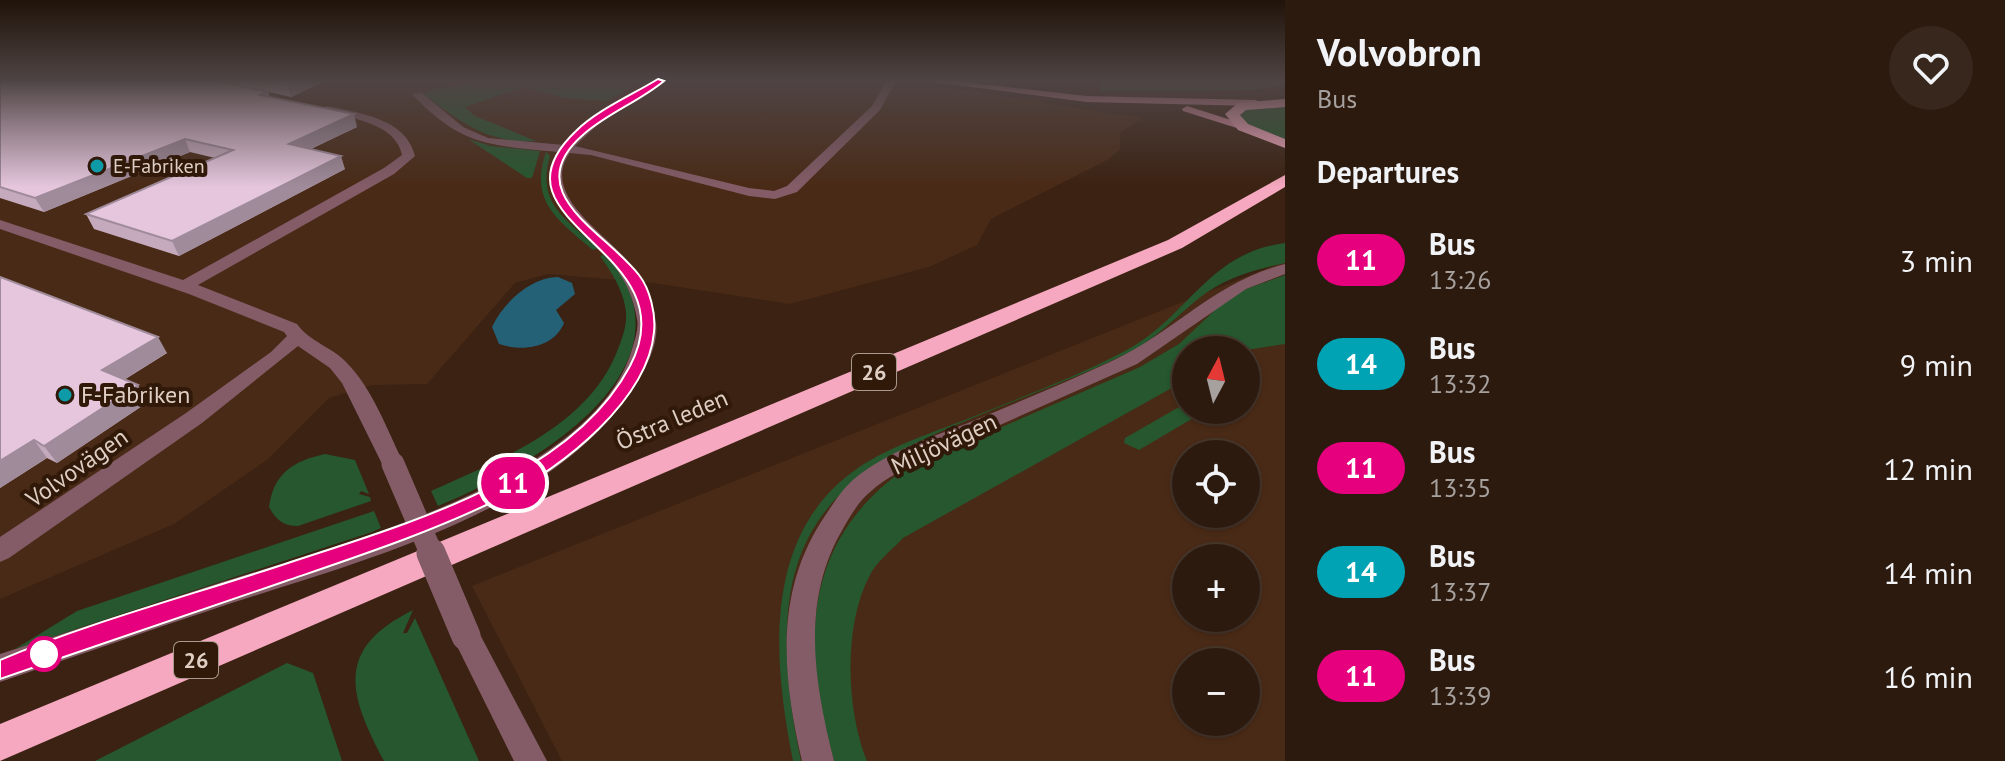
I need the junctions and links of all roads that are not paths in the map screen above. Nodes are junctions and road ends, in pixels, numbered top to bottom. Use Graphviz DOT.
graph roads {
  1 [pos="353,117"];
  2 [pos="447,117"];
  3 [pos="603,117"];
  4 [pos="867,117"];
  5 [pos="1210,117"];
  6 [pos="1235,117"];
  7 [pos="1249,130"];
  8 [pos="1285,144"];
  9 [pos="565,148"];
  10 [pos="1278,172"];
  11 [pos="0,224"];
  12 [pos="1285,269"];
  13 [pos="185,286"];
  14 [pos="296,338"];
  15 [pos="0,551"];
  16 [pos="0,668"];
  17 [pos="0,743"];
  18 [pos="531,761"];
  19 [pos="818,761"];
  1 -- 13 [label="street"];
  2 -- 9 [label="street"];
  3 -- 9 [label="street"];
  4 -- 9 [label="street"];
  5 -- 7 [label="main road"];
  6 -- 7 [label="highway"];
  7 -- 8 [label="highway"];
  7 -- 10 [label="highway, Östra leden / 26"];
  9 -- 16 [label="street"];
  10 -- 17 [label="highway, Östra leden / 26"];
  11 -- 13 [label="street"];
  12 -- 19 [label="street, Miljövägen"];
  13 -- 14 [label="street"];
  14 -- 15 [label="street, Volvovägen"];
  14 -- 18 [label="street, bridge"];
}
